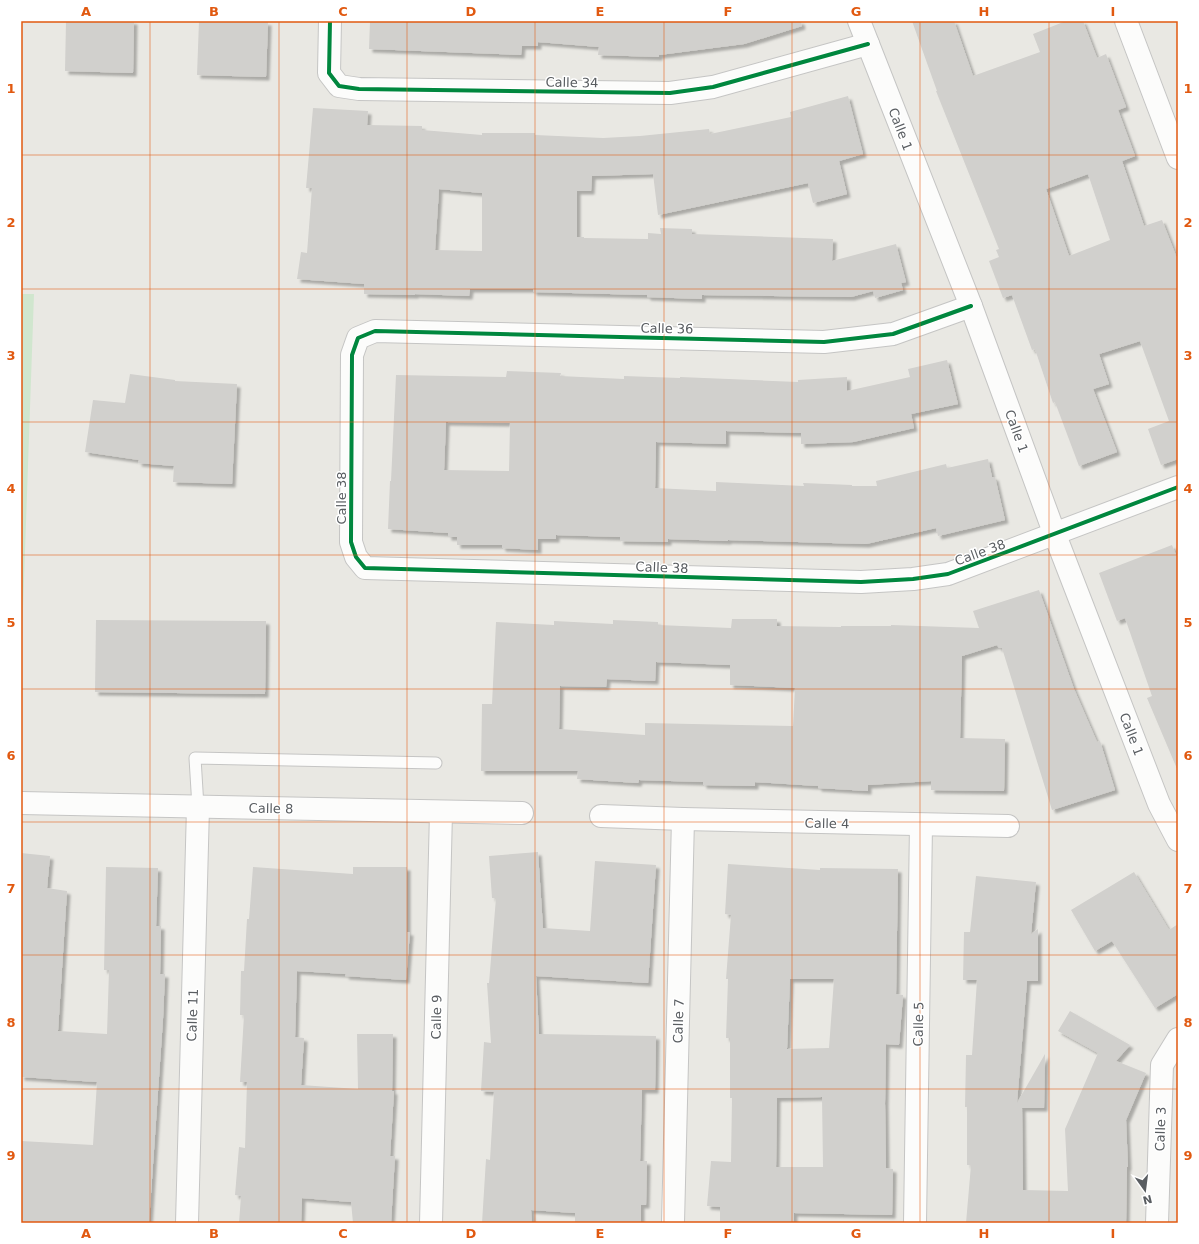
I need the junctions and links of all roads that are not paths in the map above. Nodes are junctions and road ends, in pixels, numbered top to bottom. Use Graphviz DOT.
graph roads {
  1 [pos="330,21"];
  2 [pos="859,21"];
  3 [pos="1126,21"];
  4 [pos="868,44"];
  5 [pos="1178,158"];
  6 [pos="971,306"];
  7 [pos="358,338"];
  8 [pos="1178,487"];
  9 [pos="1055,534"];
  10 [pos="436,763"];
  11 [pos="21,803"];
  12 [pos="198,807"];
  13 [pos="441,812"];
  14 [pos="522,814"];
  15 [pos="601,816"];
  16 [pos="683,819"];
  17 [pos="921,825"];
  18 [pos="1008,826"];
  19 [pos="1178,840"];
  20 [pos="1178,1039"];
  21 [pos="187,1223"];
  22 [pos="431,1223"];
  23 [pos="672,1223"];
  24 [pos="915,1223"];
  25 [pos="1157,1223"];
  1 -- 4 [label="street, Calle 34"];
  2 -- 4 [label="street, Calle 1"];
  3 -- 5 [label="street"];
  4 -- 6 [label="street, Calle 1"];
  6 -- 7 [label="street, Calle 36"];
  6 -- 9 [label="street, Calle 1"];
  7 -- 9 [label="street, Calle 38"];
  8 -- 9 [label="street, Calle 38"];
  9 -- 19 [label="street, Calle 1"];
  10 -- 12 [label="lane"];
  11 -- 12 [label="street, Calle 8"];
  12 -- 13 [label="street, Calle 8"];
  12 -- 21 [label="street, Calle 11"];
  13 -- 14 [label="street, Calle 8"];
  13 -- 22 [label="street, Calle 9"];
  15 -- 16 [label="street, Calle 4"];
  16 -- 17 [label="street, Calle 4"];
  16 -- 23 [label="street, Calle 7"];
  17 -- 18 [label="street, Calle 4"];
  17 -- 24 [label="street, Calle 5"];
  20 -- 25 [label="street, Calle 3"];
}
